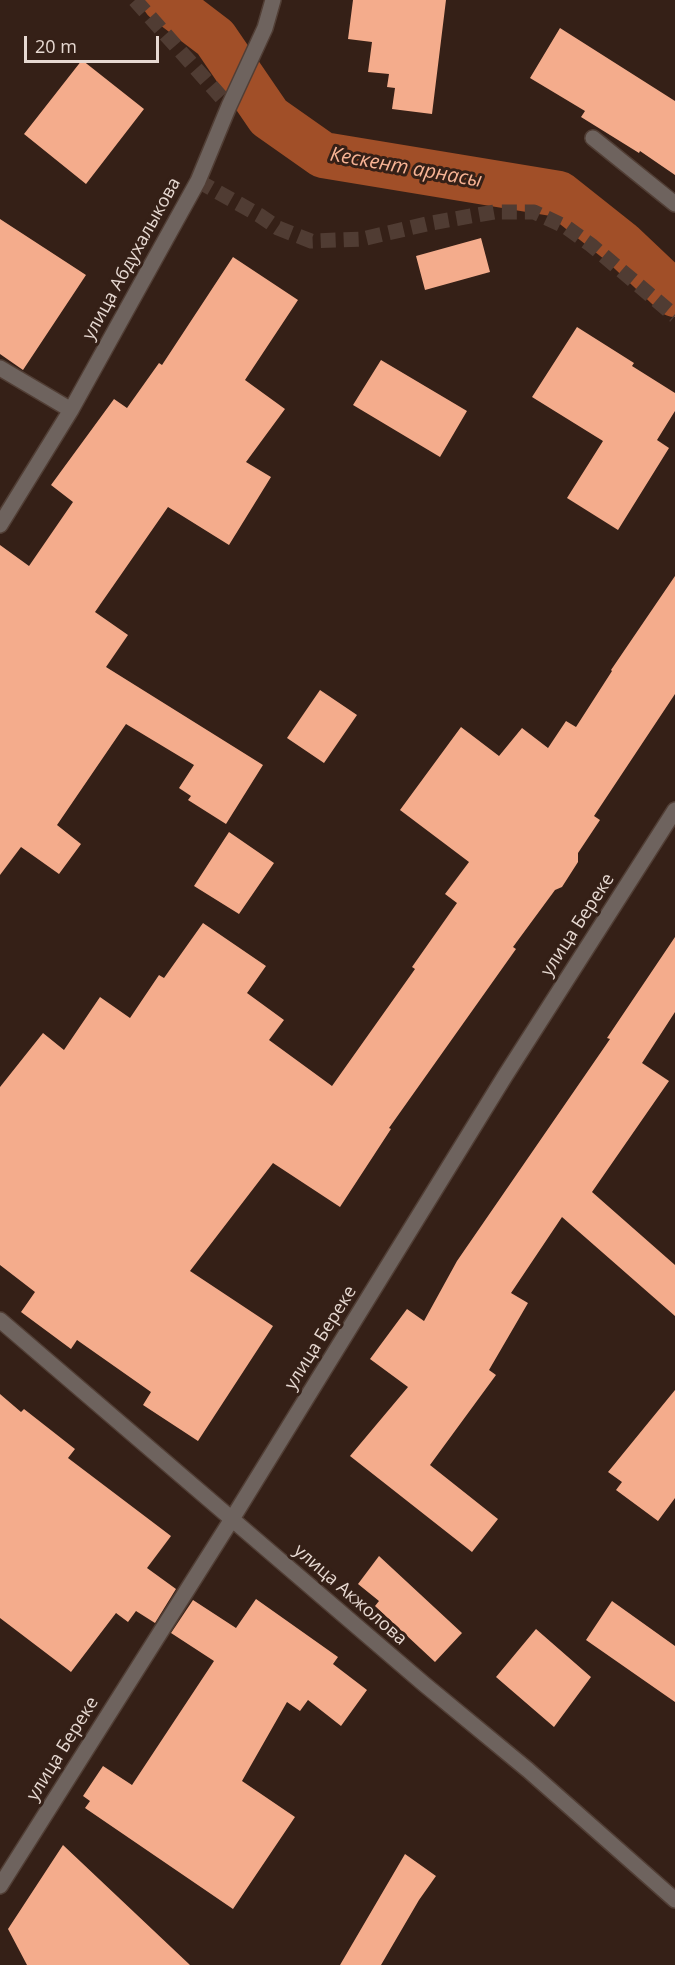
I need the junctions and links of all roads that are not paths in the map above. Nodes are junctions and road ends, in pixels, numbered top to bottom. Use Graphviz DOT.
graph roads {
  1 [pos="273,0"];
  2 [pos="592,138"];
  3 [pos="675,204"];
  4 [pos="0,368"];
  5 [pos="70,410"];
  6 [pos="0,525"];
  7 [pos="675,810"];
  8 [pos="0,1320"];
  9 [pos="232,1519"];
  10 [pos="0,1886"];
  11 [pos="675,1900"];
  1 -- 5 [label="street, улица Абдухалыкова"];
  2 -- 3 [label="street"];
  4 -- 5 [label="street"];
  5 -- 6 [label="street, улица Абдухалыкова"];
  7 -- 9 [label="street, улица Береке"];
  8 -- 9 [label="street, улица Акжолова"];
  9 -- 10 [label="street, улица Береке"];
  9 -- 11 [label="street, улица Акжолова"];
}
